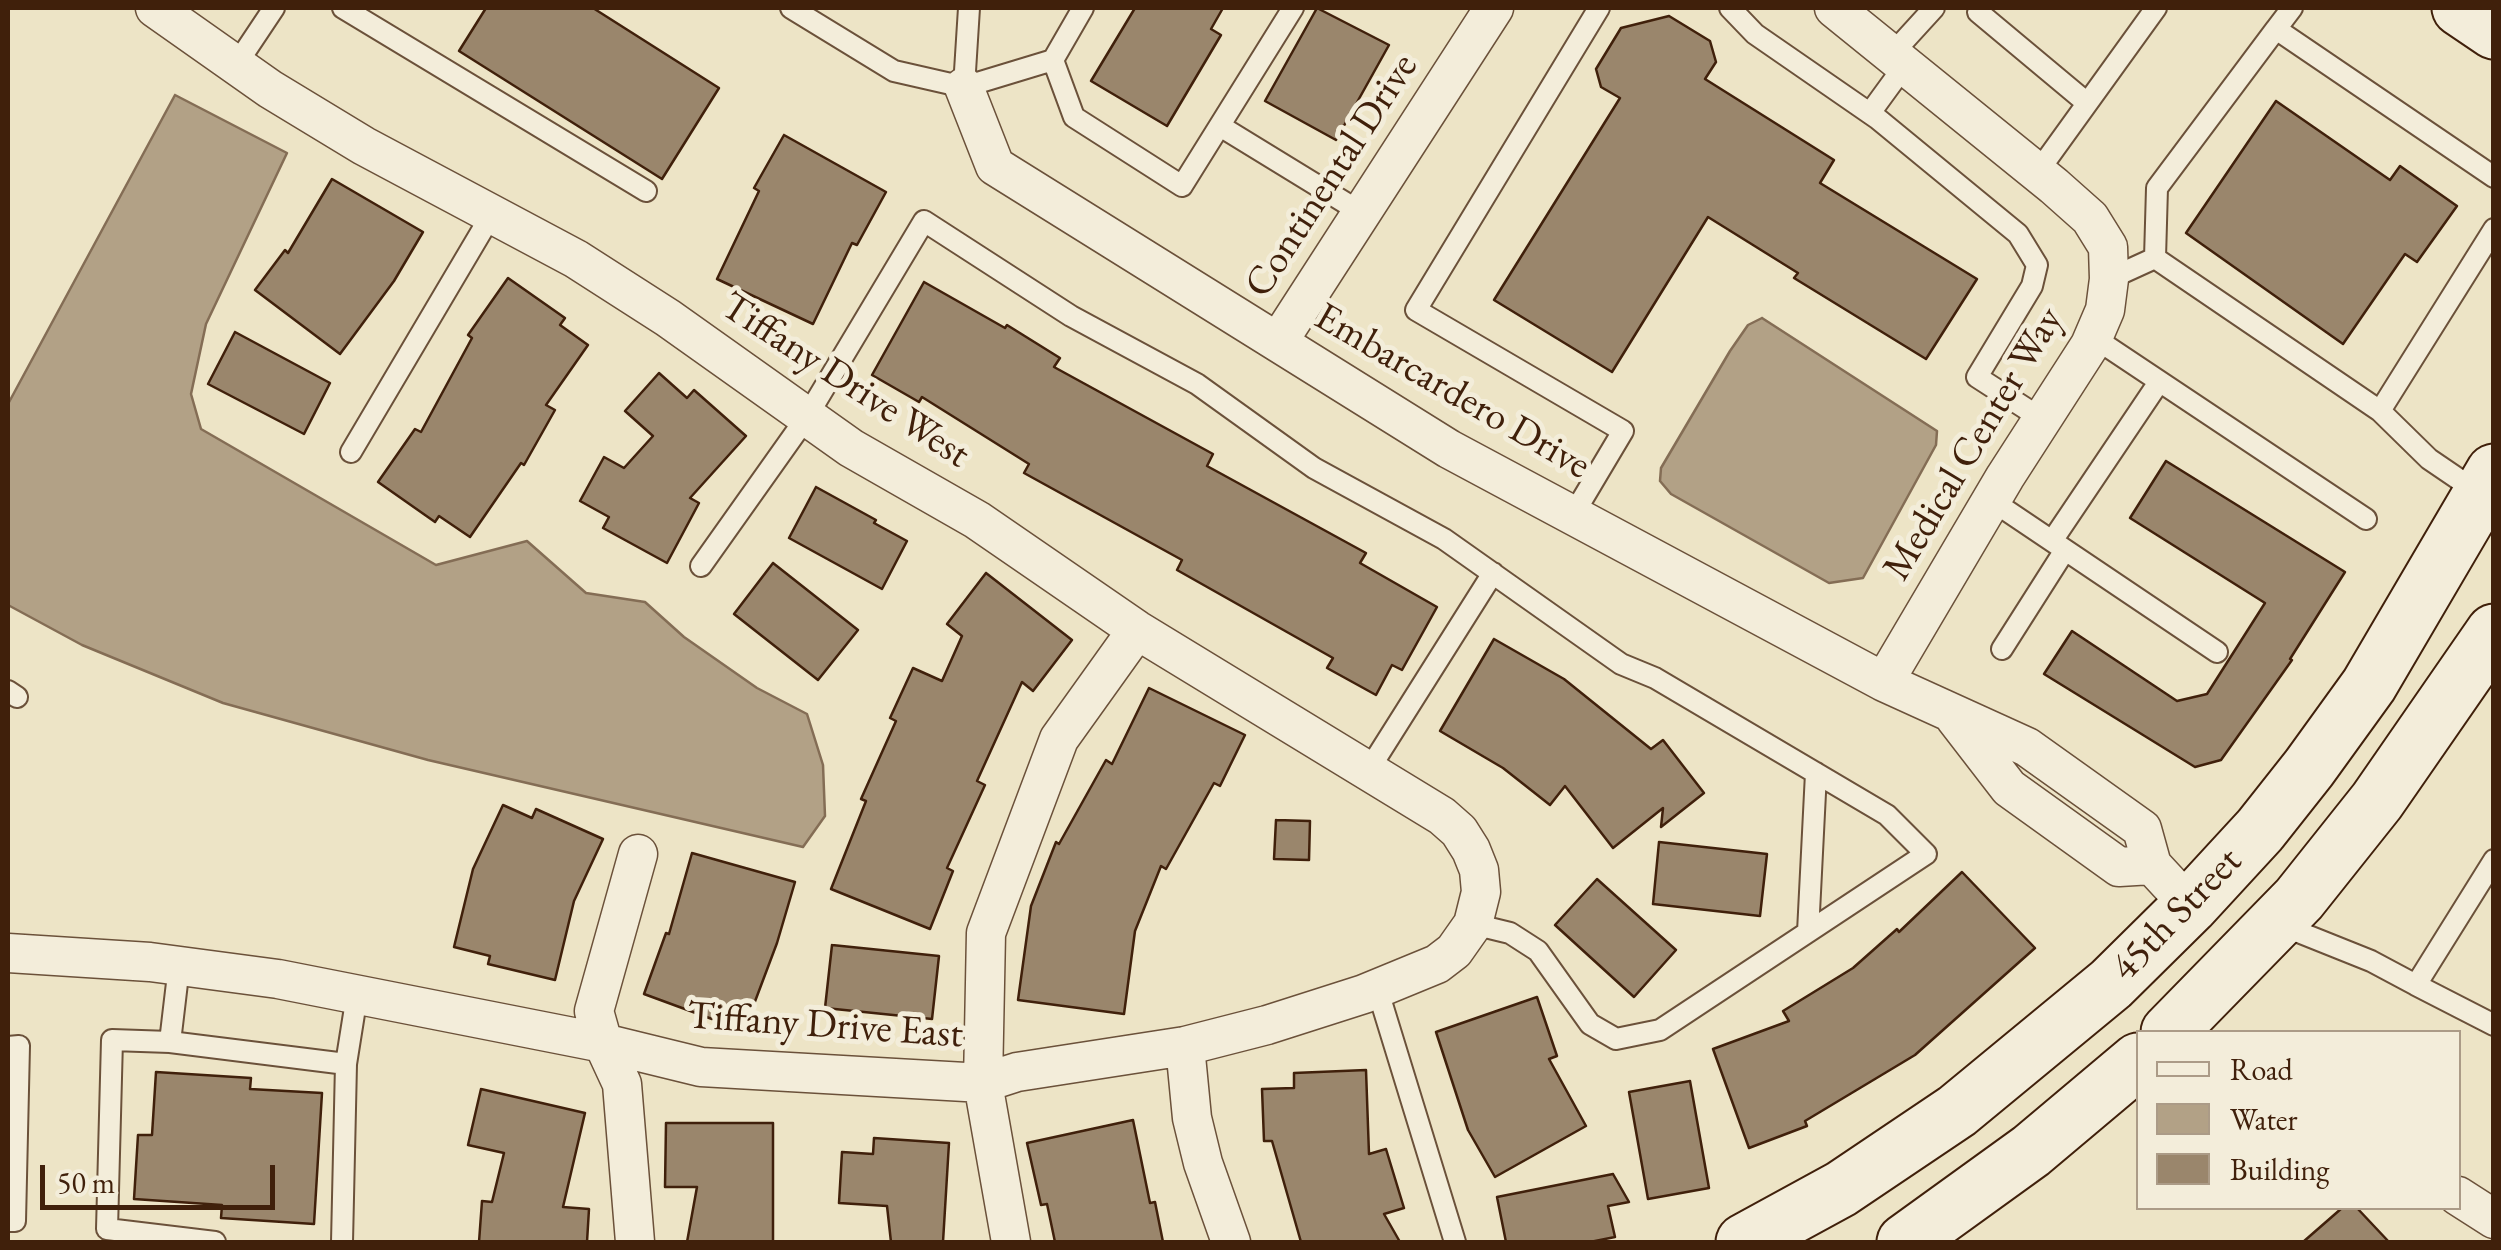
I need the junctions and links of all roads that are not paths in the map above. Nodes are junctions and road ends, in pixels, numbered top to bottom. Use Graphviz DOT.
graph roads {
  1 [pos="156,8"];
  2 [pos="274,8"];
  3 [pos="342,8"];
  4 [pos="791,8"];
  5 [pos="968,8"];
  6 [pos="1083,8"];
  7 [pos="1293,8"];
  8 [pos="1494,8"];
  9 [pos="1598,8"];
  10 [pos="1730,8"];
  11 [pos="1834,8"];
  12 [pos="1934,8"];
  13 [pos="2156,8"];
  14 [pos="2292,8"];
  15 [pos="2460,8"];
  16 [pos="1978,12"];
  17 [pos="2276,30"];
  18 [pos="2494,31"];
  19 [pos="1053,60"];
  20 [pos="1898,60"];
  21 [pos="236,65"];
  22 [pos="964,88"];
  23 [pos="2087,103"];
  24 [pos="1870,113"];
  25 [pos="1220,126"];
  26 [pos="2038,173"];
  27 [pos="2494,176"];
  28 [pos="646,191"];
  29 [pos="493,212"];
  30 [pos="1362,213"];
  31 [pos="2494,229"];
  32 [pos="2156,258"];
  33 [pos="2109,279"];
  34 [pos="2093,338"];
  35 [pos="1278,342"];
  36 [pos="2159,382"];
  37 [pos="2380,411"];
  38 [pos="806,418"];
  39 [pos="2042,419"];
  40 [pos="350,452"];
  41 [pos="2487,483"];
  42 [pos="1991,500"];
  43 [pos="1573,515"];
  44 [pos="2366,519"];
  45 [pos="2059,546"];
  46 [pos="701,566"];
  47 [pos="1493,574"];
  48 [pos="1138,630"];
  49 [pos="2494,632"];
  50 [pos="2002,649"];
  51 [pos="2217,652"];
  52 [pos="1884,682"];
  53 [pos="1368,772"];
  54 [pos="1816,773"];
  55 [pos="638,854"];
  56 [pos="2494,860"];
  57 [pos="2190,906"];
  58 [pos="2275,922"];
  59 [pos="1473,924"];
  60 [pos="1808,932"];
  61 [pos="8,952"];
  62 [pos="179,966"];
  63 [pos="2416,985"];
  64 [pos="1377,988"];
  65 [pos="357,994"];
  66 [pos="2183,1024"];
  67 [pos="2494,1025"];
  68 [pos="170,1042"];
  69 [pos="602,1043"];
  70 [pos="8,1046"];
  71 [pos="1184,1046"];
  72 [pos="2136,1063"];
  73 [pos="346,1064"];
  74 [pos="983,1083"];
  75 [pos="2461,1198"];
  76 [pos="2494,1218"];
  77 [pos="8,1222"];
  78 [pos="215,1242"];
  79 [pos="342,1242"];
  80 [pos="635,1242"];
  81 [pos="1011,1242"];
  82 [pos="1231,1242"];
  83 [pos="1455,1242"];
  84 [pos="1744,1242"];
  85 [pos="1904,1242"];
  1 -- 21 [label="street, Tiffany Drive West"];
  2 -- 21 [label="lane"];
  3 -- 28 [label="lane"];
  4 -- 22 [label="lane"];
  5 -- 22 [label="lane"];
  6 -- 19 [label="lane"];
  7 -- 25 [label="lane"];
  8 -- 30 [label="street, Continental Drive"];
  9 -- 43 [label="lane"];
  10 -- 24 [label="lane"];
  11 -- 20 [label="street, Medical Center Way"];
  12 -- 20 [label="lane"];
  13 -- 23 [label="lane"];
  14 -- 17 [label="lane"];
  15 -- 18 [label="main road"];
  16 -- 23 [label="lane"];
  17 -- 27 [label="lane"];
  17 -- 32 [label="lane"];
  19 -- 22 [label="lane"];
  19 -- 25 [label="lane"];
  20 -- 24 [label="lane"];
  20 -- 26 [label="street, Medical Center Way"];
  21 -- 29 [label="street, Tiffany Drive West"];
  22 -- 35 [label="street, Embarcardero Drive"];
  23 -- 26 [label="lane"];
  24 -- 39 [label="lane"];
  25 -- 30 [label="lane"];
  26 -- 33 [label="street, Medical Center Way"];
  29 -- 38 [label="street, Tiffany Drive West"];
  29 -- 40 [label="lane"];
  30 -- 35 [label="street, Continental Drive"];
  31 -- 37 [label="lane"];
  32 -- 33 [label="lane"];
  32 -- 37 [label="lane"];
  33 -- 34 [label="street, Medical Center Way"];
  34 -- 36 [label="lane"];
  34 -- 39 [label="street, Medical Center Way"];
  35 -- 43 [label="street, Embarcardero Drive"];
  36 -- 44 [label="lane"];
  36 -- 45 [label="lane"];
  37 -- 41 [label="lane"];
  38 -- 46 [label="lane"];
  38 -- 47 [label="lane"];
  38 -- 48 [label="street, Tiffany Drive West"];
  39 -- 42 [label="street, Medical Center Way"];
  41 -- 57 [label="main road, 45th Street"];
  42 -- 45 [label="lane"];
  42 -- 52 [label="street, Medical Center Way"];
  43 -- 52 [label="street, Embarcardero Drive"];
  45 -- 50 [label="lane"];
  45 -- 51 [label="lane"];
  47 -- 53 [label="lane"];
  47 -- 54 [label="lane"];
  48 -- 53 [label="street, Tiffany Drive West"];
  48 -- 74 [label="street"];
  49 -- 58 [label="main road, 45th Street"];
  52 -- 57 [label="street, Embarcardero Drive"];
  53 -- 59 [label="street, Tiffany Drive West"];
  54 -- 60 [label="lane"];
  54 -- 60 [label="lane"];
  55 -- 69 [label="street"];
  56 -- 63 [label="lane"];
  57 -- 66 [label="main road"];
  57 -- 84 [label="main road, 45th Street"];
  58 -- 63 [label="lane"];
  58 -- 66 [label="main road, 45th Street"];
  59 -- 60 [label="lane"];
  59 -- 64 [label="street, Tiffany Drive East"];
  61 -- 62 [label="street, Tiffany Drive East"];
  62 -- 65 [label="street, Tiffany Drive East"];
  62 -- 68 [label="lane"];
  63 -- 67 [label="lane"];
  64 -- 71 [label="street, Tiffany Drive East"];
  64 -- 83 [label="lane"];
  65 -- 69 [label="street, Tiffany Drive East"];
  65 -- 73 [label="lane"];
  68 -- 73 [label="lane"];
  68 -- 78 [label="lane"];
  69 -- 74 [label="street, Tiffany Drive East"];
  69 -- 80 [label="street"];
  70 -- 77 [label="lane"];
  71 -- 74 [label="street, Tiffany Drive East"];
  71 -- 82 [label="street"];
  72 -- 85 [label="main road"];
  73 -- 79 [label="lane"];
  74 -- 81 [label="street"];
  75 -- 76 [label="street"];
}
